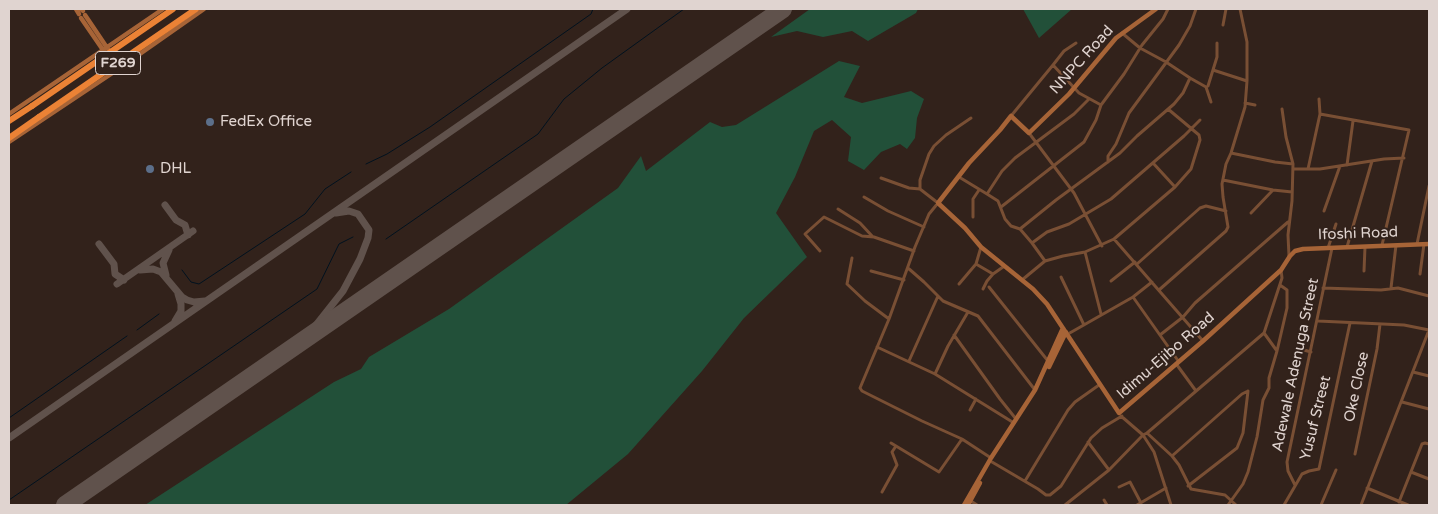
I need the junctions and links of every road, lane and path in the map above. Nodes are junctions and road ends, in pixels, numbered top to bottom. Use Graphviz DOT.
graph roads {
  1 [pos="76,9"];
  2 [pos="163,9"];
  3 [pos="173,9"];
  4 [pos="196,9"];
  5 [pos="204,9"];
  6 [pos="1156,9"];
  7 [pos="1168,9"];
  8 [pos="1196,9"];
  9 [pos="1226,9"];
  10 [pos="1240,9"];
  11 [pos="82,13"];
  12 [pos="1223,25"];
  13 [pos="1121,33"];
  14 [pos="1076,43"];
  15 [pos="1217,43"];
  16 [pos="107,47"];
  17 [pos="1140,48"];
  18 [pos="1166,62"];
  19 [pos="1053,65"];
  20 [pos="121,67"];
  21 [pos="1213,70"];
  22 [pos="1190,78"];
  23 [pos="1246,82"];
  24 [pos="1206,87"];
  25 [pos="1074,88"];
  26 [pos="1089,99"];
  27 [pos="1319,99"];
  28 [pos="1212,102"];
  29 [pos="1245,103"];
  30 [pos="1101,105"];
  31 [pos="1255,105"];
  32 [pos="1168,109"];
  33 [pos="1282,109"];
  34 [pos="9,114"];
  35 [pos="1320,114"];
  36 [pos="1011,116"];
  37 [pos="971,118"];
  38 [pos="1200,120"];
  39 [pos="1353,120"];
  40 [pos="9,121"];
  41 [pos="1191,128"];
  42 [pos="1029,132"];
  43 [pos="9,138"];
  44 [pos="1037,141"];
  45 [pos="9,142"];
  46 [pos="1231,153"];
  47 [pos="1404,158"];
  48 [pos="1372,161"];
  49 [pos="1108,162"];
  50 [pos="1153,163"];
  51 [pos="1293,164"];
  52 [pos="1347,164"];
  53 [pos="1054,165"];
  54 [pos="1340,166"];
  55 [pos="1308,169"];
  56 [pos="1294,170"];
  57 [pos="958,176"];
  58 [pos="881,178"];
  59 [pos="1223,180"];
  60 [pos="1429,186"];
  61 [pos="1175,187"];
  62 [pos="920,189"];
  63 [pos="979,190"];
  64 [pos="1072,190"];
  65 [pos="1273,190"];
  66 [pos="1292,192"];
  67 [pos="987,194"];
  68 [pos="864,197"];
  69 [pos="938,203"];
  70 [pos="1427,206"];
  71 [pos="1001,207"];
  72 [pos="838,209"];
  73 [pos="1324,210"];
  74 [pos="1226,211"];
  75 [pos="1251,212"];
  76 [pos="1086,213"];
  77 [pos="973,217"];
  78 [pos="1288,222"];
  79 [pos="1336,224"];
  80 [pos="924,227"];
  81 [pos="1020,229"];
  82 [pos="874,237"];
  83 [pos="1114,239"];
  84 [pos="1032,243"];
  85 [pos="1418,244"];
  86 [pos="1426,244"];
  87 [pos="1382,245"];
  88 [pos="1396,245"];
  89 [pos="1102,246"];
  90 [pos="1365,246"];
  91 [pos="981,247"];
  92 [pos="1347,247"];
  93 [pos="1330,248"];
  94 [pos="820,251"];
  95 [pos="914,251"];
  96 [pos="1085,252"];
  97 [pos="1290,256"];
  98 [pos="852,258"];
  99 [pos="1045,261"];
  100 [pos="1136,263"];
  101 [pos="976,264"];
  102 [pos="1003,266"];
  103 [pos="908,268"];
  104 [pos="1281,270"];
  105 [pos="870,271"];
  106 [pos="1364,271"];
  107 [pos="993,274"];
  108 [pos="1420,274"];
  109 [pos="1061,277"];
  110 [pos="904,280"];
  111 [pos="1022,280"];
  112 [pos="1112,281"];
  113 [pos="1152,282"];
  114 [pos="959,284"];
  115 [pos="1280,285"];
  116 [pos="989,287"];
  117 [pos="1323,288"];
  118 [pos="1390,288"];
  119 [pos="983,289"];
  120 [pos="1159,290"];
  121 [pos="938,296"];
  122 [pos="1429,296"];
  123 [pos="1133,297"];
  124 [pos="968,312"];
  125 [pos="1101,314"];
  126 [pos="1183,317"];
  127 [pos="889,319"];
  128 [pos="1318,321"];
  129 [pos="1350,323"];
  130 [pos="1380,324"];
  131 [pos="1084,325"];
  132 [pos="1065,331"];
  133 [pos="1264,333"];
  134 [pos="954,335"];
  135 [pos="1160,335"];
  136 [pos="1203,342"];
  137 [pos="877,347"];
  138 [pos="1296,348"];
  139 [pos="1277,351"];
  140 [pos="1311,352"];
  141 [pos="909,361"];
  142 [pos="1048,362"];
  143 [pos="1178,364"];
  144 [pos="1413,372"];
  145 [pos="935,374"];
  146 [pos="1429,376"];
  147 [pos="1039,385"];
  148 [pos="1099,385"];
  149 [pos="1035,390"];
  150 [pos="1196,391"];
  151 [pos="976,399"];
  152 [pos="1402,402"];
  153 [pos="1429,409"];
  154 [pos="970,410"];
  155 [pos="1022,413"];
  156 [pos="1120,415"];
  157 [pos="1015,421"];
  158 [pos="1145,434"];
  159 [pos="962,439"];
  160 [pos="1088,442"];
  161 [pos="891,443"];
  162 [pos="1429,444"];
  163 [pos="896,446"];
  164 [pos="1355,454"];
  165 [pos="1172,456"];
  166 [pos="992,460"];
  167 [pos="1109,470"];
  168 [pos="1336,470"];
  169 [pos="1411,472"];
  170 [pos="1429,479"];
  171 [pos="1025,481"];
  172 [pos="1295,485"];
  173 [pos="1188,486"];
  174 [pos="1119,487"];
  175 [pos="1166,488"];
  176 [pos="1367,488"];
  177 [pos="882,492"];
  178 [pos="1104,500"];
  179 [pos="1399,502"];
  180 [pos="969,503"];
  181 [pos="1141,503"];
  182 [pos="1229,503"];
  183 [pos="964,505"];
  184 [pos="977,505"];
  185 [pos="1065,505"];
  186 [pos="1106,505"];
  187 [pos="1137,505"];
  188 [pos="1171,505"];
  189 [pos="1236,505"];
  190 [pos="1284,505"];
  191 [pos="1321,505"];
  192 [pos="1361,505"];
  193 [pos="1408,505"];
  1 -- 11 [label="main road"];
  2 -- 16 [label="main road"];
  3 -- 40 [label="highway, F269, bridge"];
  4 -- 43 [label="highway, F269, bridge"];
  5 -- 20 [label="main road"];
  6 -- 13 [label="main road, NNPC Road"];
  7 -- 17 [label="street"];
  8 -- 18 [label="street"];
  9 -- 12 [label="street"];
  10 -- 23 [label="street"];
  11 -- 16 [label="main road"];
  13 -- 17 [label="street"];
  13 -- 25 [label="main road, NNPC Road"];
  14 -- 19 [label="street"];
  15 -- 21 [label="street"];
  16 -- 20 [label="main road"];
  16 -- 20 [label="main road"];
  16 -- 34 [label="main road"];
  17 -- 18 [label="street"];
  17 -- 30 [label="street"];
  18 -- 22 [label="street"];
  18 -- 49 [label="street"];
  19 -- 25 [label="street"];
  19 -- 36 [label="street"];
  20 -- 45 [label="main road"];
  21 -- 23 [label="street"];
  21 -- 24 [label="street"];
  22 -- 24 [label="street"];
  22 -- 32 [label="street"];
  23 -- 29 [label="street"];
  24 -- 28 [label="street"];
  25 -- 26 [label="street"];
  25 -- 42 [label="main road, NNPC Road"];
  26 -- 30 [label="street"];
  26 -- 44 [label="street"];
  27 -- 35 [label="street"];
  29 -- 31 [label="street"];
  29 -- 46 [label="street"];
  30 -- 53 [label="street"];
  32 -- 41 [label="street"];
  32 -- 49 [label="street"];
  33 -- 51 [label="street"];
  35 -- 39 [label="street"];
  35 -- 55 [label="street"];
  36 -- 42 [label="main road"];
  36 -- 57 [label="main road"];
  37 -- 62 [label="street"];
  38 -- 41 [label="street"];
  39 -- 47 [label="street"];
  39 -- 52 [label="street"];
  41 -- 50 [label="street"];
  41 -- 61 [label="street"];
  42 -- 44 [label="street"];
  44 -- 53 [label="street"];
  44 -- 67 [label="street"];
  46 -- 51 [label="street"];
  46 -- 59 [label="street"];
  47 -- 48 [label="street"];
  47 -- 87 [label="street"];
  48 -- 52 [label="street"];
  48 -- 92 [label="street"];
  49 -- 64 [label="street"];
  50 -- 61 [label="street"];
  50 -- 76 [label="street"];
  51 -- 56 [label="street"];
  52 -- 54 [label="street"];
  53 -- 64 [label="street"];
  53 -- 71 [label="street"];
  54 -- 55 [label="street"];
  54 -- 73 [label="street"];
  55 -- 56 [label="street"];
  56 -- 66 [label="street"];
  57 -- 63 [label="street"];
  57 -- 69 [label="main road"];
  58 -- 62 [label="street"];
  59 -- 65 [label="street"];
  59 -- 74 [label="street"];
  60 -- 70 [label="street"];
  61 -- 83 [label="street"];
  62 -- 69 [label="street"];
  63 -- 67 [label="street"];
  63 -- 77 [label="street"];
  64 -- 76 [label="street"];
  64 -- 81 [label="street"];
  65 -- 66 [label="street"];
  65 -- 75 [label="street"];
  66 -- 78 [label="street"];
  67 -- 71 [label="street"];
  68 -- 80 [label="street"];
  69 -- 80 [label="street"];
  69 -- 91 [label="main road, Idimu-Ejibo Road"];
  70 -- 85 [label="street"];
  71 -- 81 [label="street"];
  72 -- 82 [label="street"];
  74 -- 100 [label="street"];
  74 -- 120 [label="street"];
  76 -- 84 [label="street"];
  76 -- 89 [label="street"];
  78 -- 97 [label="street"];
  78 -- 126 [label="street"];
  79 -- 93 [label="street, Adewale Adenuga Street"];
  80 -- 95 [label="street"];
  81 -- 84 [label="street"];
  82 -- 94 [label="street"];
  82 -- 95 [label="street"];
  83 -- 89 [label="street"];
  83 -- 100 [label="street"];
  84 -- 99 [label="street"];
  85 -- 86 [label="main road, Ifoshi Road"];
  85 -- 88 [label="main road, Ifoshi Road"];
  86 -- 108 [label="street"];
  87 -- 88 [label="main road, Ifoshi Road"];
  87 -- 90 [label="main road, Ifoshi Road"];
  88 -- 118 [label="street"];
  89 -- 96 [label="street"];
  90 -- 92 [label="main road, Ifoshi Road"];
  90 -- 106 [label="street"];
  91 -- 101 [label="street"];
  91 -- 102 [label="main road, Idimu-Ejibo Road"];
  92 -- 93 [label="main road, Ifoshi Road"];
  93 -- 97 [label="main road, Ifoshi Road"];
  93 -- 117 [label="street, Adewale Adenuga Street"];
  95 -- 103 [label="street"];
  96 -- 99 [label="street"];
  96 -- 125 [label="street"];
  97 -- 104 [label="main road, Idimu-Ejibo Road"];
  98 -- 127 [label="street"];
  99 -- 111 [label="street"];
  100 -- 112 [label="street"];
  100 -- 113 [label="street"];
  101 -- 107 [label="street"];
  101 -- 114 [label="street"];
  102 -- 107 [label="street"];
  102 -- 111 [label="main road, Idimu-Ejibo Road"];
  103 -- 110 [label="street"];
  103 -- 121 [label="street"];
  104 -- 115 [label="street"];
  104 -- 136 [label="main road, Idimu-Ejibo Road"];
  105 -- 110 [label="street"];
  107 -- 119 [label="street"];
  109 -- 131 [label="street"];
  110 -- 127 [label="street"];
  111 -- 132 [label="main road, Idimu-Ejibo Road"];
  113 -- 120 [label="street"];
  113 -- 123 [label="street"];
  115 -- 133 [label="street"];
  115 -- 139 [label="street"];
  116 -- 142 [label="street"];
  117 -- 118 [label="street"];
  117 -- 128 [label="street, Adewale Adenuga Street"];
  118 -- 122 [label="street"];
  120 -- 126 [label="street"];
  121 -- 124 [label="street"];
  121 -- 141 [label="street"];
  123 -- 125 [label="street"];
  123 -- 135 [label="street"];
  124 -- 134 [label="street"];
  124 -- 149 [label="street"];
  125 -- 131 [label="street"];
  126 -- 135 [label="street"];
  126 -- 136 [label="street"];
  127 -- 137 [label="street"];
  128 -- 129 [label="street"];
  128 -- 140 [label="street, Adewale Adenuga Street"];
  129 -- 130 [label="street"];
  129 -- 172 [label="street, Yusuf Street"];
  130 -- 144 [label="street"];
  130 -- 164 [label="street, Oke Close"];
  131 -- 132 [label="street"];
  132 -- 142 [label="main road"];
  132 -- 147 [label="main road"];
  132 -- 148 [label="main road, Idimu-Ejibo Road"];
  133 -- 139 [label="street"];
  133 -- 150 [label="street"];
  134 -- 145 [label="street"];
  134 -- 157 [label="street"];
  135 -- 143 [label="street"];
  136 -- 143 [label="main road, Idimu-Ejibo Road"];
  137 -- 141 [label="street"];
  137 -- 159 [label="street"];
  138 -- 140 [label="street"];
  139 -- 182 [label="street"];
  140 -- 172 [label="street, Adewale Adenuga Street"];
  141 -- 145 [label="street"];
  142 -- 147 [label="main road"];
  143 -- 150 [label="street"];
  143 -- 156 [label="main road, Idimu-Ejibo Road"];
  144 -- 146 [label="street"];
  144 -- 152 [label="street"];
  145 -- 151 [label="street"];
  147 -- 149 [label="main road"];
  147 -- 155 [label="main road"];
  148 -- 156 [label="main road, Idimu-Ejibo Road"];
  148 -- 171 [label="street"];
  149 -- 155 [label="main road"];
  150 -- 158 [label="street"];
  151 -- 154 [label="street"];
  151 -- 157 [label="street"];
  152 -- 153 [label="street"];
  152 -- 176 [label="street"];
  155 -- 157 [label="main road"];
  155 -- 166 [label="main road"];
  156 -- 158 [label="street"];
  156 -- 160 [label="street"];
  157 -- 166 [label="main road"];
  158 -- 165 [label="street"];
  158 -- 167 [label="street"];
  158 -- 175 [label="street"];
  159 -- 163 [label="street"];
  159 -- 166 [label="street"];
  160 -- 167 [label="street"];
  160 -- 171 [label="street"];
  161 -- 163 [label="street"];
  162 -- 169 [label="street"];
  163 -- 177 [label="street"];
  165 -- 173 [label="street"];
  165 -- 173 [label="street"];
  166 -- 171 [label="street"];
  166 -- 180 [label="main road"];
  166 -- 183 [label="main road"];
  167 -- 185 [label="street"];
  168 -- 191 [label="street"];
  169 -- 170 [label="street"];
  169 -- 179 [label="street"];
  172 -- 190 [label="street, Yusuf Street"];
  173 -- 182 [label="street"];
  174 -- 181 [label="street"];
  175 -- 181 [label="street"];
  175 -- 188 [label="street"];
  176 -- 179 [label="street"];
  176 -- 192 [label="street"];
  178 -- 186 [label="street"];
  179 -- 193 [label="street"];
  180 -- 184 [label="street"];
  181 -- 187 [label="street"];
  182 -- 189 [label="street"];
}
